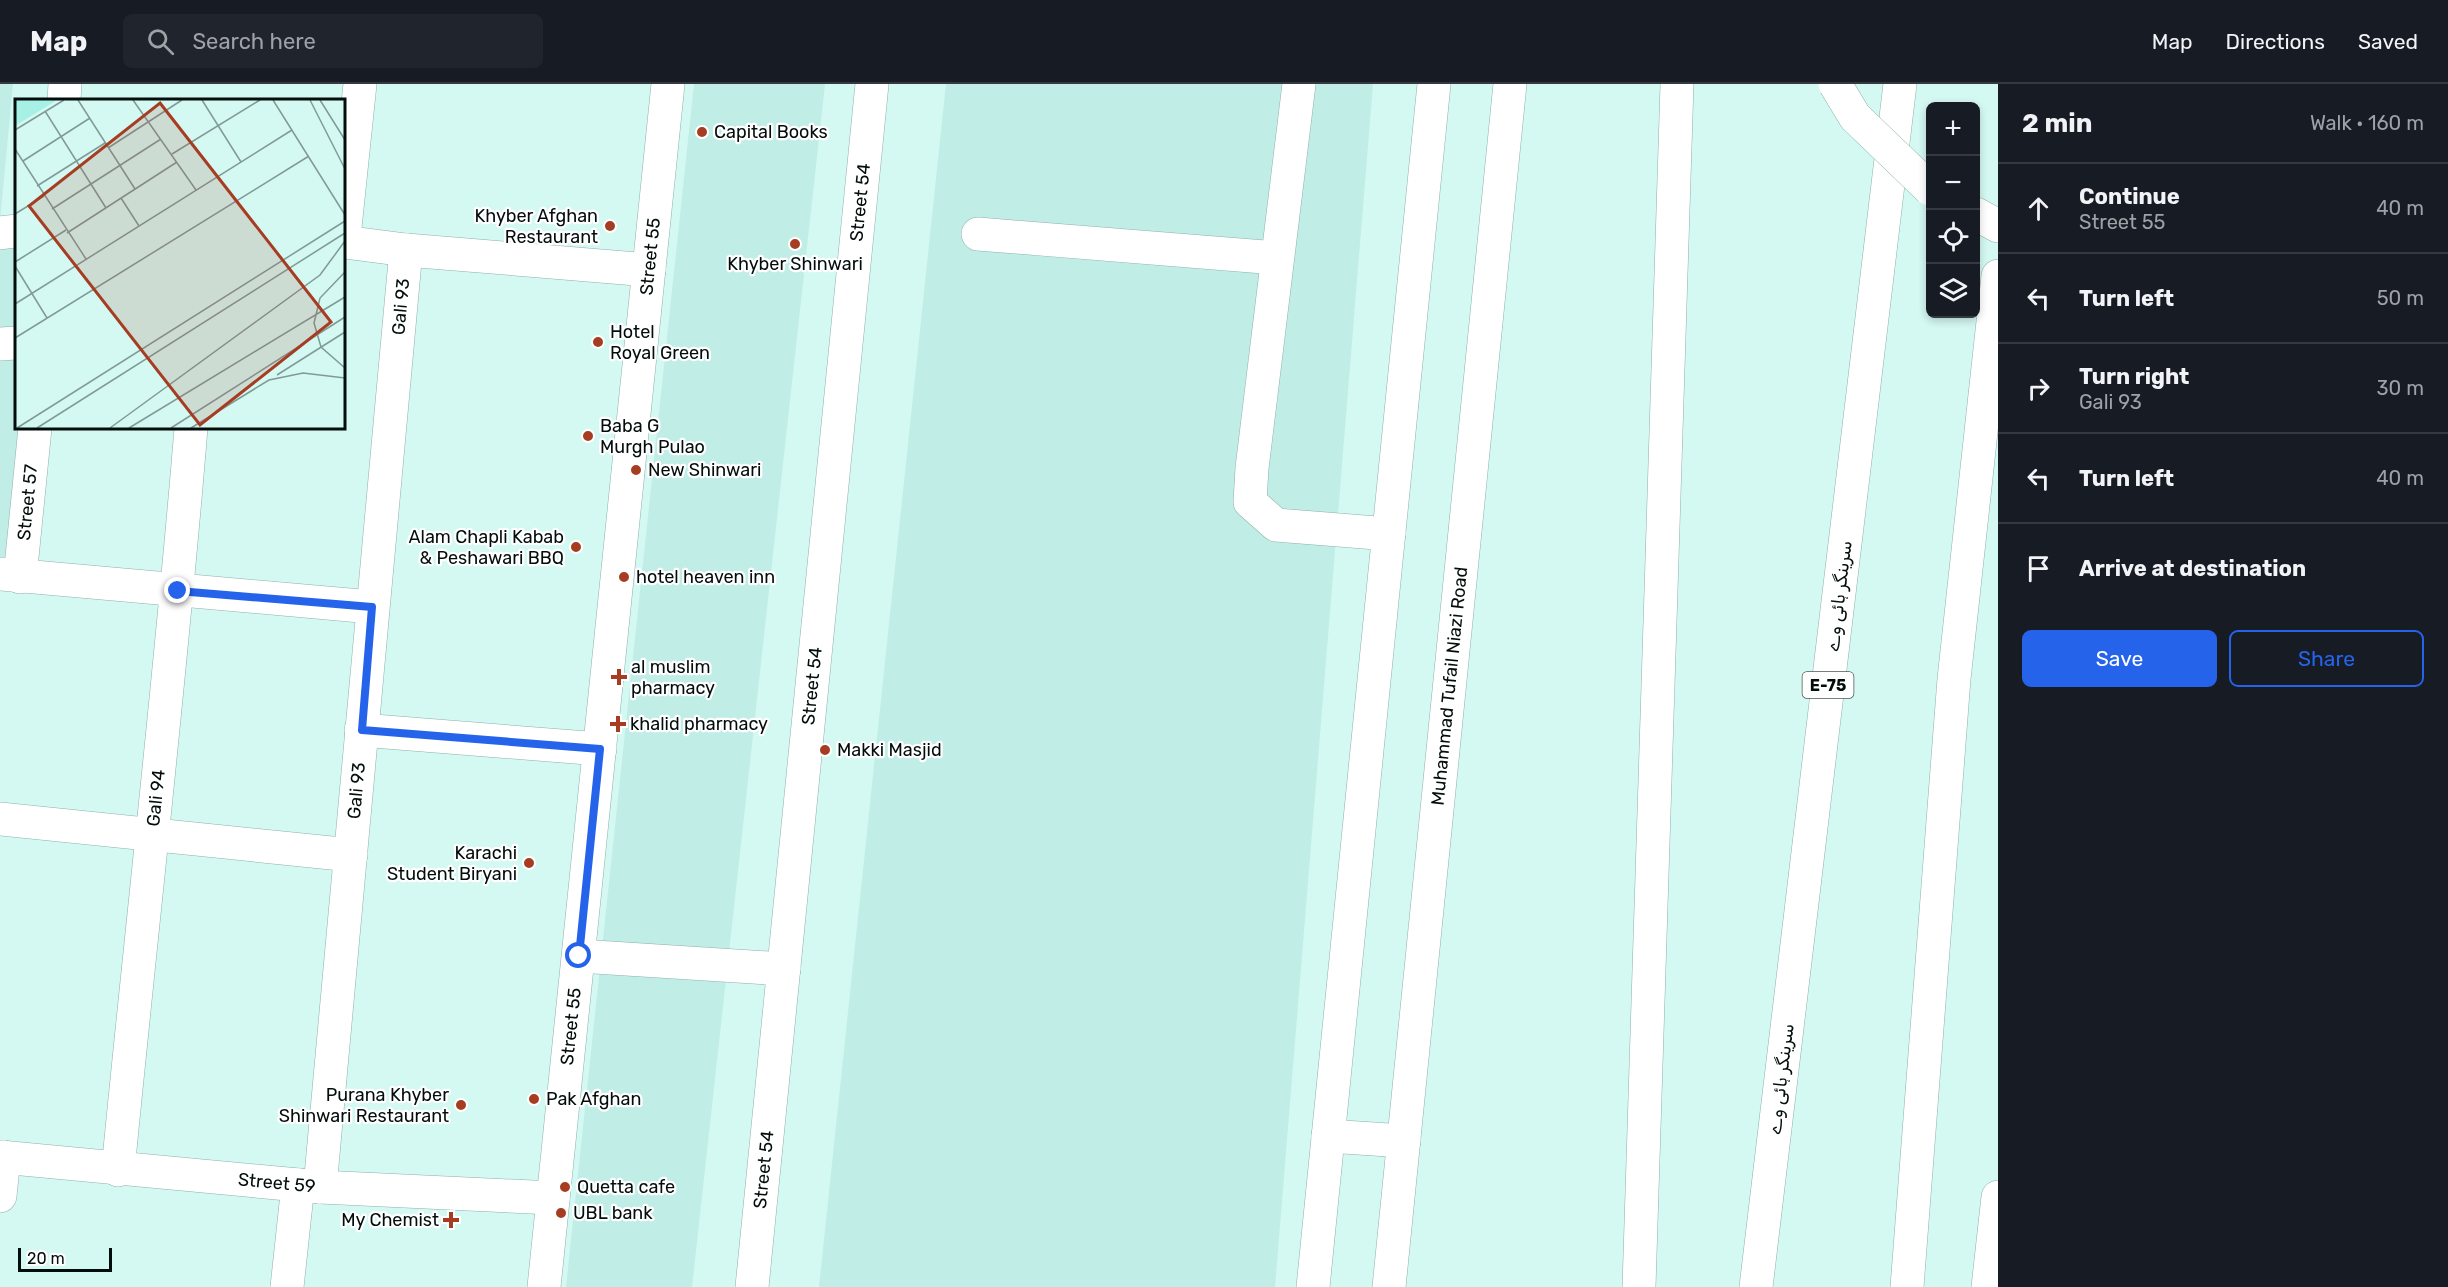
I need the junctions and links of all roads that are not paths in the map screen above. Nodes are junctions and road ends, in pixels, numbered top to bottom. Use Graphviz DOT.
graph roads {
  1 [pos="65,84"];
  2 [pos="360,84"];
  3 [pos="668,84"];
  4 [pos="872,84"];
  5 [pos="1299,84"];
  6 [pos="1434,84"];
  7 [pos="1510,84"];
  8 [pos="1677,84"];
  9 [pos="1835,84"];
  10 [pos="1900,84"];
  11 [pos="64,99"];
  12 [pos="1926,185"];
  13 [pos="1980,216"];
  14 [pos="1998,226"];
  15 [pos="345,227"];
  16 [pos="15,231"];
  17 [pos="0,233"];
  18 [pos="978,234"];
  19 [pos="345,242"];
  20 [pos="406,250"];
  21 [pos="1276,258"];
  22 [pos="650,270"];
  23 [pos="1998,276"];
  24 [pos="15,343"];
  25 [pos="0,344"];
  26 [pos="35,429"];
  27 [pos="191,429"];
  28 [pos="13,529"];
  29 [pos="1389,534"];
  30 [pos="10,576"];
  31 [pos="178,591"];
  32 [pos="372,607"];
  33 [pos="362,730"];
  34 [pos="600,749"];
  35 [pos="0,819"];
  36 [pos="151,834"];
  37 [pos="351,855"];
  38 [pos="579,956"];
  39 [pos="784,969"];
  40 [pos="1328,1136"];
  41 [pos="1404,1141"];
  42 [pos="2,1157"];
  43 [pos="118,1170"];
  44 [pos="309,1186"];
  45 [pos="0,1196"];
  46 [pos="1998,1197"];
  47 [pos="554,1198"];
  48 [pos="287,1287"];
  49 [pos="544,1287"];
  50 [pos="752,1287"];
  51 [pos="1313,1287"];
  52 [pos="1389,1287"];
  53 [pos="1639,1287"];
  54 [pos="1756,1287"];
  55 [pos="1906,1287"];
  56 [pos="1988,1287"];
  1 -- 11 [label="main road"];
  2 -- 15 [label="main road"];
  3 -- 22 [label="main road, Street 55"];
  4 -- 39 [label="main road, Street 54"];
  5 -- 21 [label="main road"];
  6 -- 29 [label="main road"];
  7 -- 41 [label="main road, Muhammad Tufail Niazi Road"];
  8 -- 53 [label="main road"];
  9 -- 12 [label="main road, bridge"];
  10 -- 54 [label="main road, سرینگر ہائی وے / E-75"];
  13 -- 14 [label="main road"];
  16 -- 17 [label="main road"];
  18 -- 21 [label="main road"];
  19 -- 20 [label="main road"];
  20 -- 22 [label="main road"];
  20 -- 32 [label="main road, Gali 93"];
  21 -- 29 [label="main road"];
  22 -- 34 [label="main road, Street 55"];
  23 -- 55 [label="main road"];
  24 -- 25 [label="main road"];
  26 -- 28 [label="main road, Street 57"];
  27 -- 31 [label="main road, Gali 94"];
  28 -- 30 [label="main road, Street 57"];
  29 -- 40 [label="main road"];
  30 -- 31 [label="main road"];
  31 -- 32 [label="main road"];
  31 -- 36 [label="main road, Gali 94"];
  32 -- 33 [label="main road, Gali 93"];
  33 -- 34 [label="main road"];
  33 -- 37 [label="main road, Gali 93"];
  34 -- 38 [label="main road, Street 55"];
  35 -- 36 [label="main road"];
  36 -- 37 [label="main road"];
  36 -- 43 [label="main road, Gali 94"];
  37 -- 44 [label="main road, Gali 93"];
  38 -- 39 [label="main road"];
  38 -- 47 [label="main road, Street 55"];
  39 -- 50 [label="main road, Street 54"];
  40 -- 41 [label="main road"];
  40 -- 51 [label="main road"];
  41 -- 52 [label="main road, Muhammad Tufail Niazi Road"];
  42 -- 43 [label="main road, Street 59"];
  42 -- 45 [label="main road"];
  43 -- 44 [label="main road, Street 59"];
  44 -- 47 [label="main road, Street 59"];
  44 -- 48 [label="main road, Gali 93"];
  46 -- 56 [label="main road"];
  47 -- 49 [label="main road, Street 55"];
}
